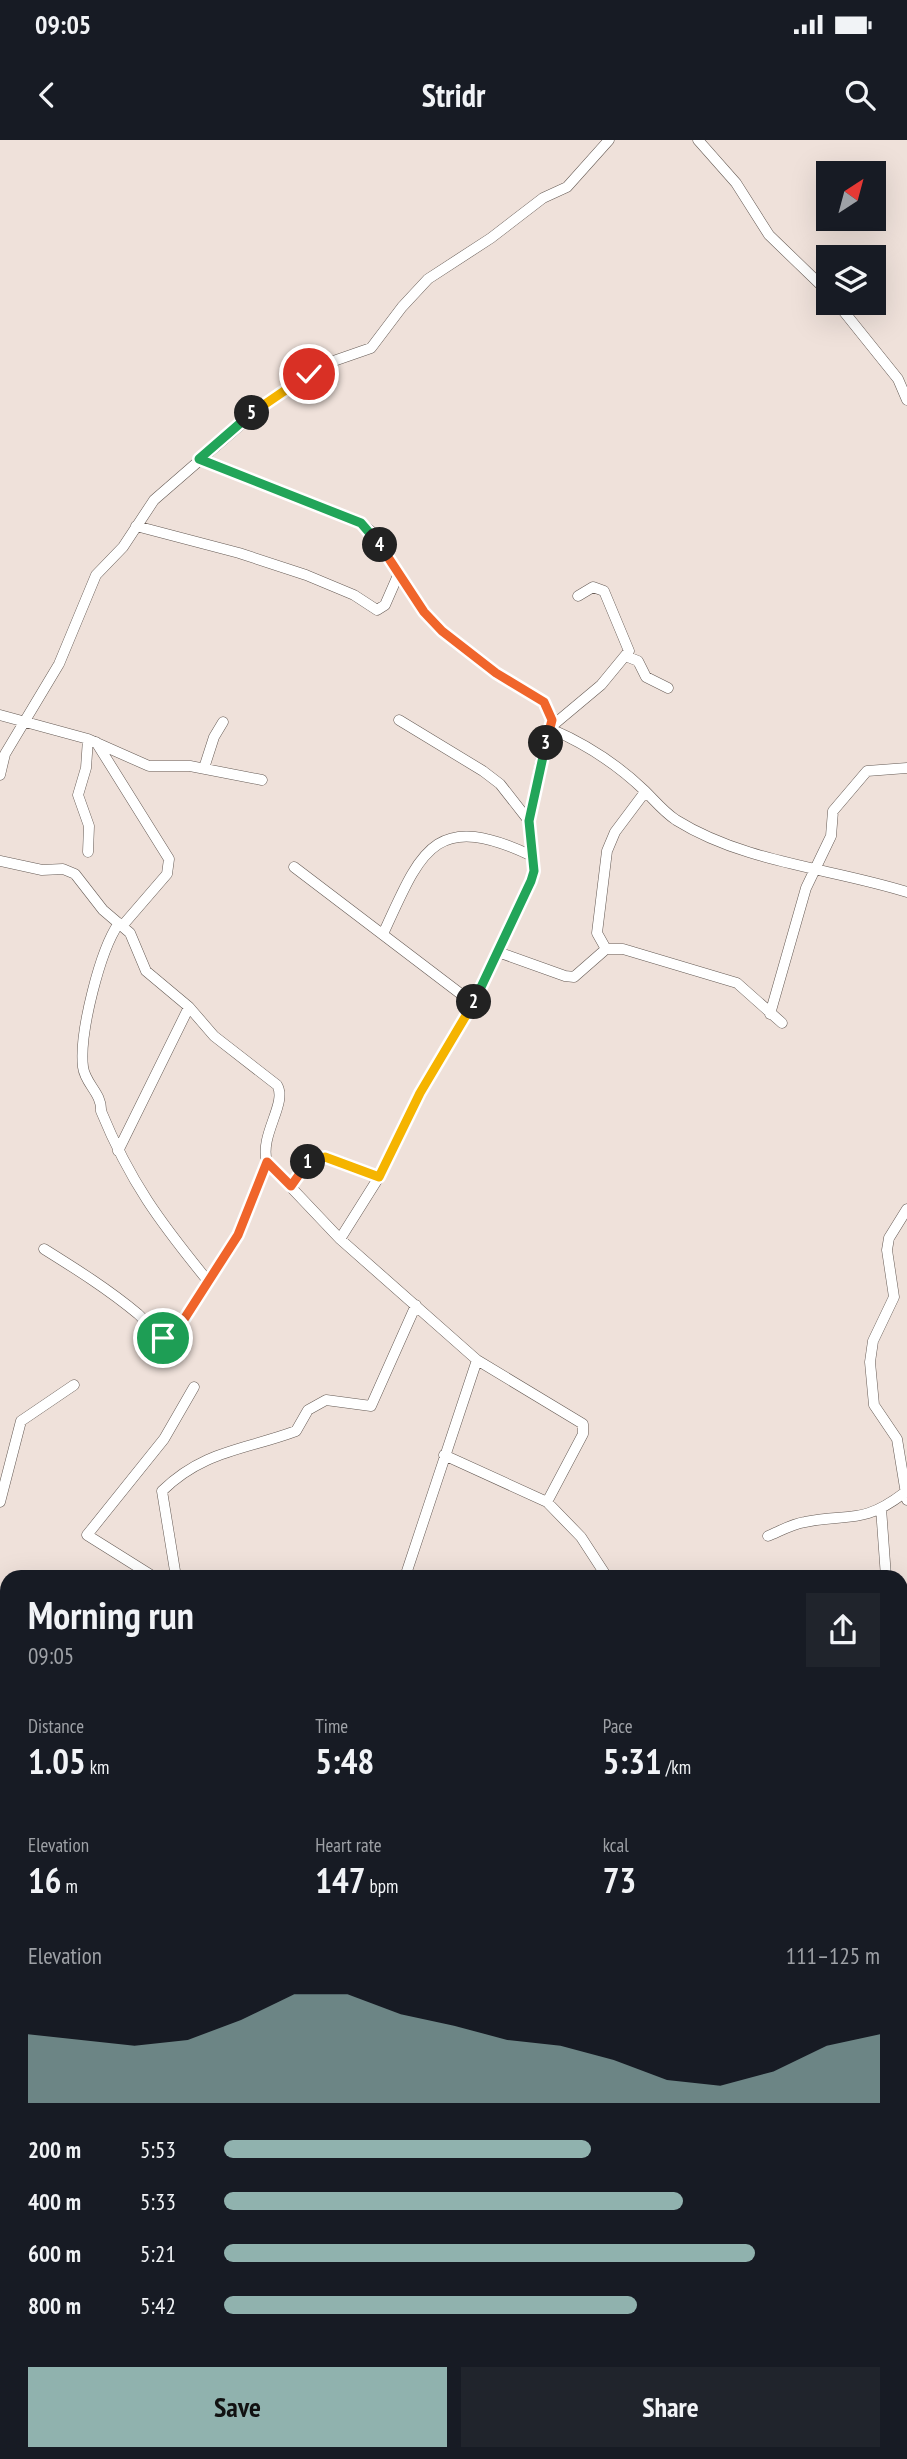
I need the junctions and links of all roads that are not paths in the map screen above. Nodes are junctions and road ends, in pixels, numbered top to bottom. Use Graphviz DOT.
graph roads {
  1 [pos="609,140"];
  2 [pos="698,140"];
  3 [pos="816,280"];
  4 [pos="847,315"];
  5 [pos="907,400"];
  6 [pos="199,459"];
  7 [pos="136,526"];
  8 [pos="398,573"];
  9 [pos="578,596"];
  10 [pos="628,657"];
  11 [pos="668,688"];
  12 [pos="0,715"];
  13 [pos="399,720"];
  14 [pos="223,722"];
  15 [pos="24,723"];
  16 [pos="552,727"];
  17 [pos="92,741"];
  18 [pos="204,768"];
  19 [pos="907,768"];
  20 [pos="0,775"];
  21 [pos="262,780"];
  22 [pos="645,792"];
  23 [pos="529,821"];
  24 [pos="88,852"];
  25 [pos="532,856"];
  26 [pos="0,861"];
  27 [pos="294,866"];
  28 [pos="814,867"];
  29 [pos="907,892"];
  30 [pos="121,924"];
  31 [pos="383,934"];
  32 [pos="606,949"];
  33 [pos="498,952"];
  34 [pos="474,1003"];
  35 [pos="189,1007"];
  36 [pos="770,1014"];
  37 [pos="782,1023"];
  38 [pos="118,1151"];
  39 [pos="267,1162"];
  40 [pos="379,1177"];
  41 [pos="291,1186"];
  42 [pos="907,1209"];
  43 [pos="340,1239"];
  44 [pos="44,1249"];
  45 [pos="208,1281"];
  46 [pos="416,1305"];
  47 [pos="477,1360"];
  48 [pos="74,1385"];
  49 [pos="194,1387"];
  50 [pos="444,1455"];
  51 [pos="1,1496"];
  52 [pos="906,1497"];
  53 [pos="547,1502"];
  54 [pos="881,1508"];
  55 [pos="768,1536"];
  56 [pos="143,1570"];
  57 [pos="175,1570"];
  58 [pos="407,1570"];
  59 [pos="602,1570"];
  60 [pos="885,1570"];
  1 -- 6 [label="street"];
  2 -- 3 [label="street"];
  4 -- 5 [label="street"];
  6 -- 7 [label="street"];
  6 -- 8 [label="street"];
  7 -- 8 [label="street"];
  7 -- 15 [label="street"];
  8 -- 16 [label="street"];
  9 -- 10 [label="street"];
  10 -- 11 [label="street"];
  10 -- 16 [label="street"];
  12 -- 15 [label="street"];
  13 -- 23 [label="street"];
  14 -- 18 [label="street"];
  15 -- 17 [label="street"];
  15 -- 20 [label="street"];
  16 -- 22 [label="street"];
  16 -- 23 [label="street"];
  17 -- 18 [label="street"];
  17 -- 24 [label="street"];
  17 -- 30 [label="street"];
  18 -- 21 [label="street"];
  19 -- 28 [label="street"];
  22 -- 28 [label="street"];
  22 -- 32 [label="street"];
  23 -- 25 [label="street"];
  25 -- 31 [label="street"];
  25 -- 33 [label="street"];
  26 -- 30 [label="street"];
  27 -- 31 [label="street"];
  28 -- 29 [label="street"];
  28 -- 36 [label="street"];
  30 -- 35 [label="street"];
  30 -- 38 [label="street"];
  31 -- 34 [label="street"];
  32 -- 33 [label="street"];
  32 -- 36 [label="street"];
  33 -- 34 [label="street"];
  34 -- 40 [label="street"];
  35 -- 38 [label="street"];
  35 -- 39 [label="street"];
  36 -- 37 [label="street"];
  38 -- 45 [label="street"];
  39 -- 41 [label="street"];
  39 -- 45 [label="street"];
  40 -- 41 [label="street"];
  40 -- 43 [label="street"];
  41 -- 43 [label="street"];
  42 -- 52 [label="street"];
  43 -- 46 [label="street"];
  44 -- 45 [label="street"];
  46 -- 47 [label="street"];
  46 -- 57 [label="street"];
  47 -- 50 [label="street"];
  47 -- 53 [label="street"];
  48 -- 51 [label="street"];
  49 -- 56 [label="street"];
  50 -- 53 [label="street"];
  50 -- 58 [label="street"];
  52 -- 54 [label="street"];
  53 -- 59 [label="street"];
  54 -- 55 [label="street"];
  54 -- 60 [label="street"];
}
